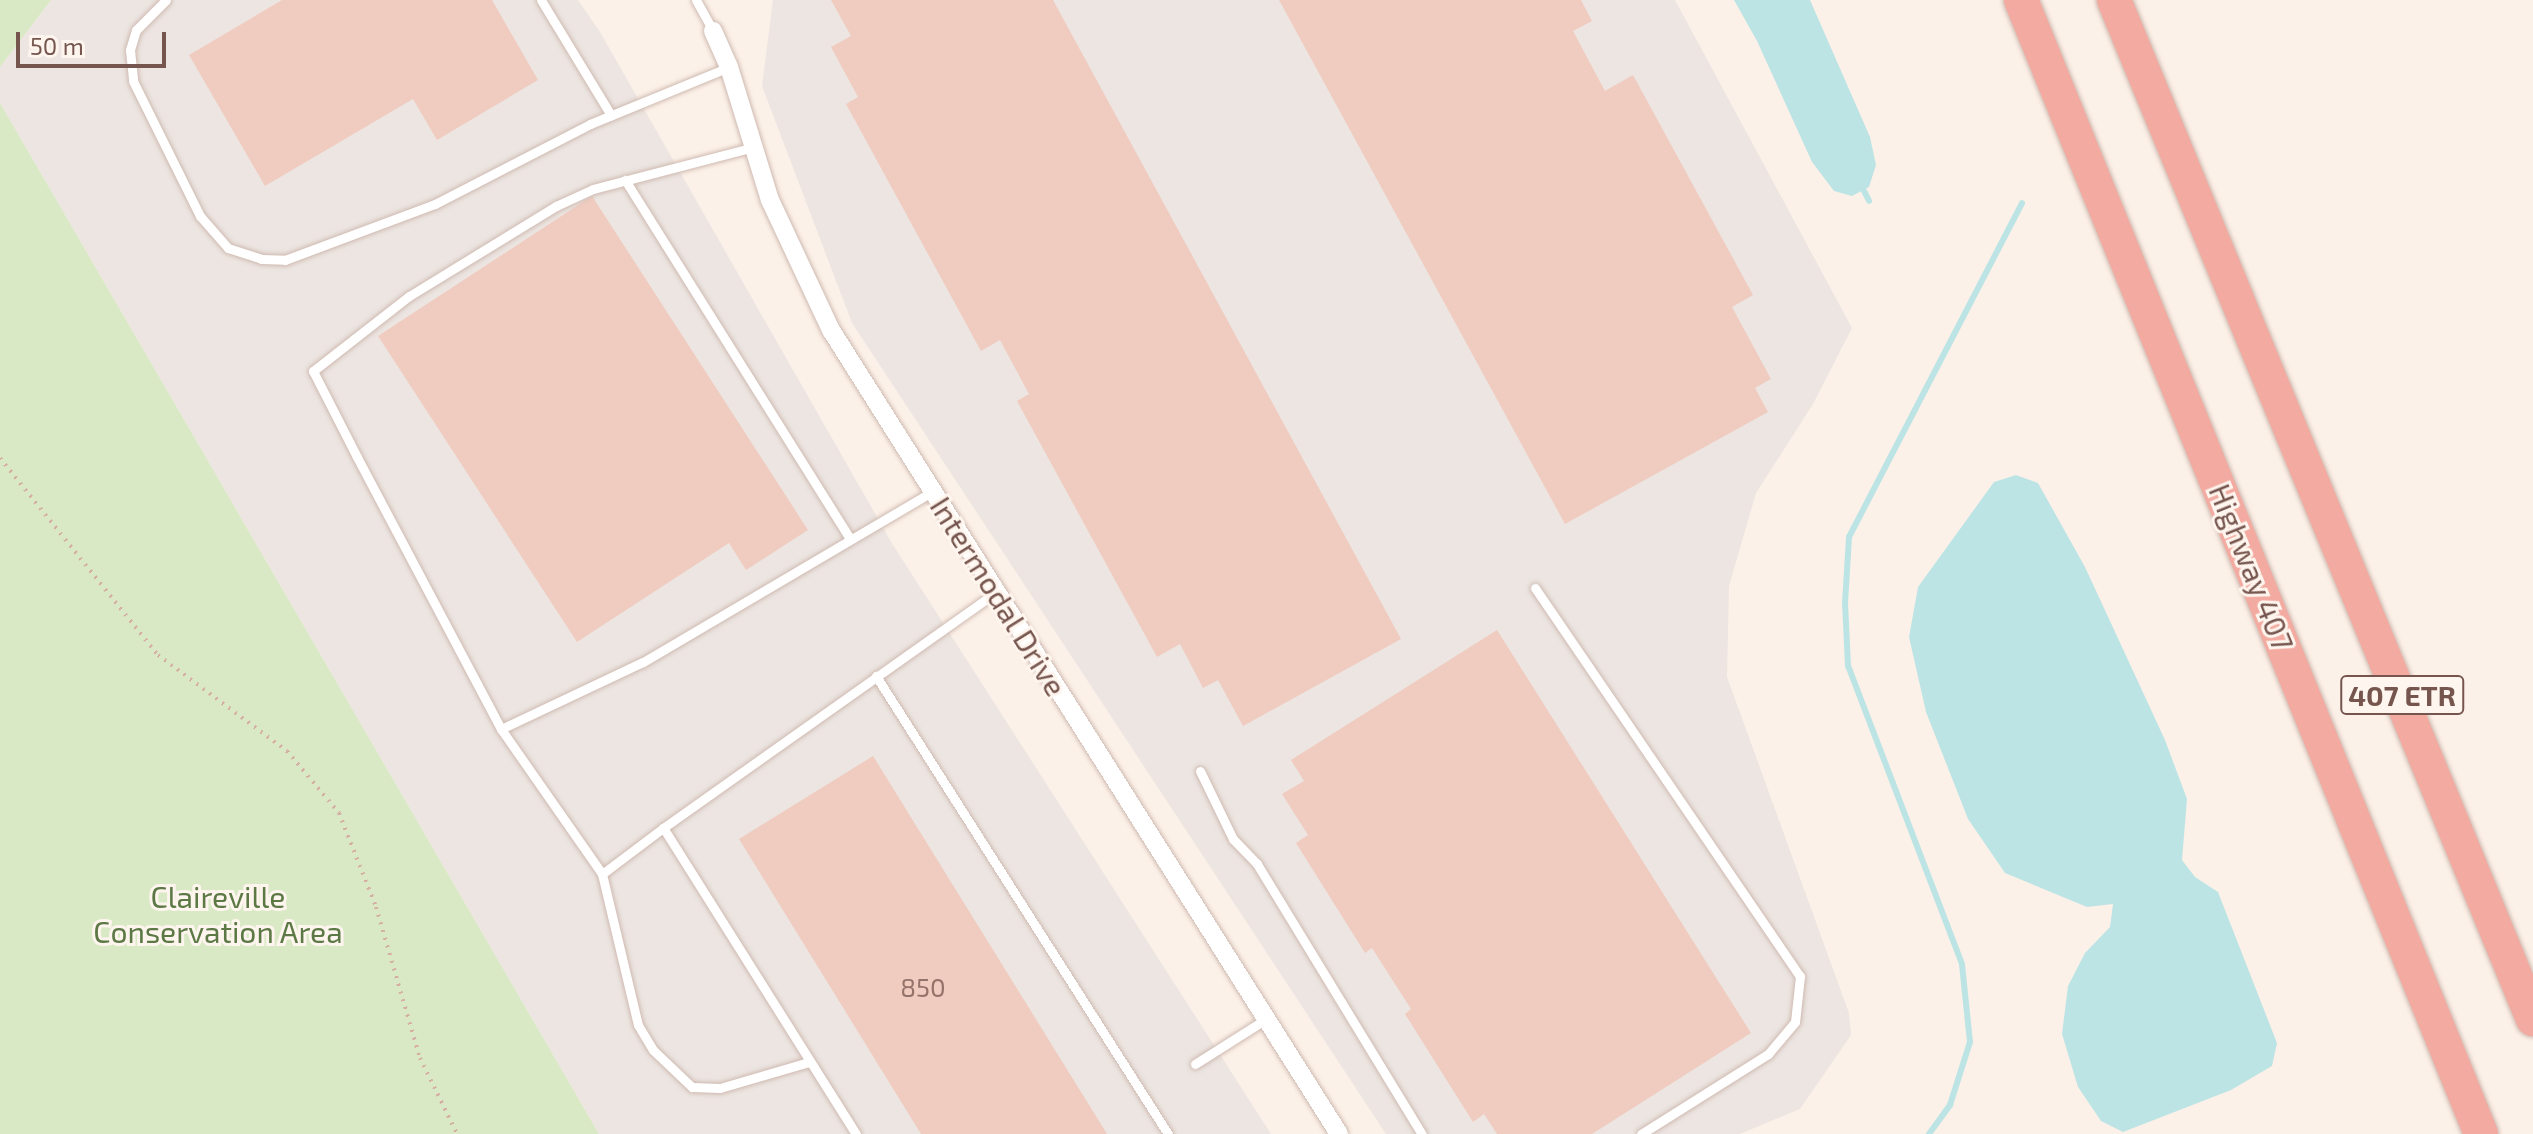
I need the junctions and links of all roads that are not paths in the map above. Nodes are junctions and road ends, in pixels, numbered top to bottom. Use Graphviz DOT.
graph roads {
  1 [pos="166,0"];
  2 [pos="541,0"];
  3 [pos="696,0"];
  4 [pos="2021,0"];
  5 [pos="2114,0"];
  6 [pos="713,31"];
  7 [pos="729,67"];
  8 [pos="611,115"];
  9 [pos="754,147"];
  10 [pos="625,180"];
  11 [pos="933,491"];
  12 [pos="850,539"];
  13 [pos="1535,588"];
  14 [pos="996,592"];
  15 [pos="876,676"];
  16 [pos="501,729"];
  17 [pos="1200,771"];
  18 [pos="663,828"];
  19 [pos="602,874"];
  20 [pos="1266,1019"];
  21 [pos="2533,1019"];
  22 [pos="809,1062"];
  23 [pos="1195,1064"];
  24 [pos="856,1134"];
  25 [pos="1168,1134"];
  26 [pos="1339,1134"];
  27 [pos="1422,1134"];
  28 [pos="1641,1134"];
  29 [pos="2481,1134"];
  1 -- 8 [label="lane"];
  2 -- 8 [label="lane"];
  3 -- 6 [label="lane"];
  4 -- 29 [label="highway, Highway 407 / 407 ETR"];
  5 -- 21 [label="highway, 407 ETR"];
  6 -- 7 [label="street, Intermodal Drive"];
  7 -- 8 [label="lane"];
  7 -- 9 [label="street, Intermodal Drive"];
  9 -- 10 [label="lane"];
  9 -- 11 [label="street, Intermodal Drive"];
  10 -- 12 [label="lane"];
  10 -- 16 [label="lane"];
  11 -- 12 [label="lane"];
  11 -- 14 [label="street, Intermodal Drive"];
  12 -- 16 [label="lane"];
  13 -- 28 [label="lane"];
  14 -- 15 [label="lane"];
  14 -- 20 [label="street, Intermodal Drive"];
  15 -- 18 [label="lane"];
  15 -- 25 [label="lane"];
  16 -- 19 [label="lane"];
  17 -- 27 [label="lane"];
  18 -- 19 [label="lane"];
  18 -- 22 [label="lane"];
  19 -- 22 [label="lane"];
  20 -- 23 [label="lane"];
  20 -- 26 [label="street, Intermodal Drive"];
  22 -- 24 [label="lane"];
}
